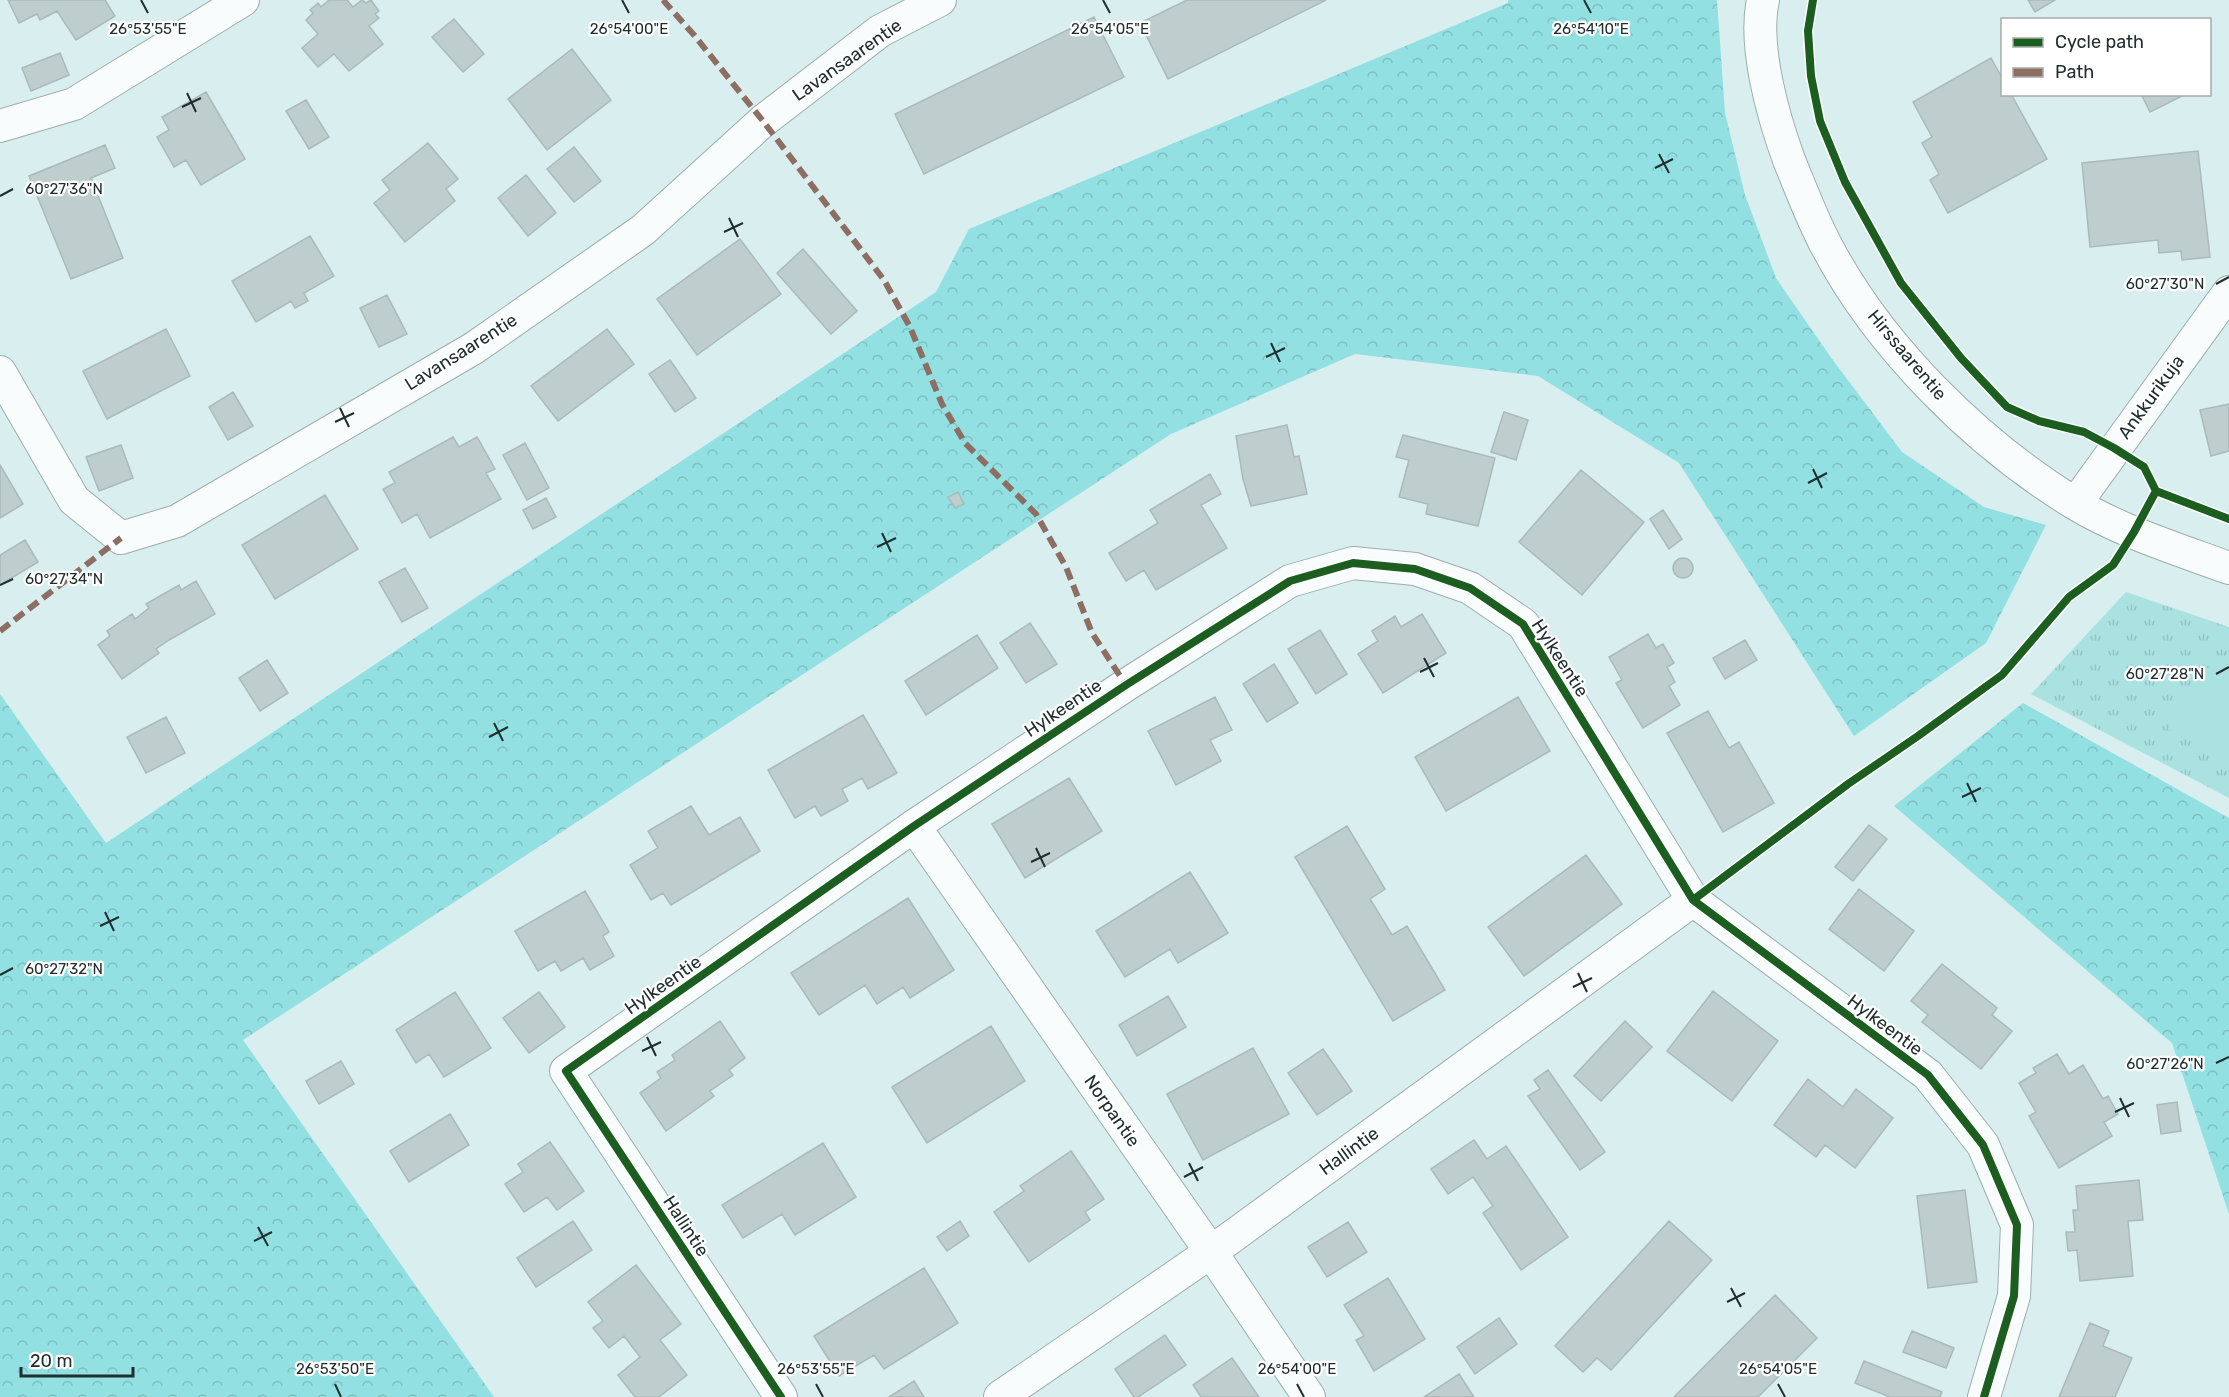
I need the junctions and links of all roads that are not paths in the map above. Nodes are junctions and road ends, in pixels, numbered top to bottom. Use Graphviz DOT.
graph roads {
  1 [pos="243,0"];
  2 [pos="940,0"];
  3 [pos="1763,0"];
  4 [pos="0,126"];
  5 [pos="2229,292"];
  6 [pos="0,372"];
  7 [pos="2076,503"];
  8 [pos="2229,568"];
  9 [pos="914,826"];
  10 [pos="1693,900"];
  11 [pos="566,1071"];
  12 [pos="1211,1252"];
  13 [pos="782,1397"];
  14 [pos="1000,1397"];
  15 [pos="1309,1397"];
  16 [pos="1984,1397"];
  1 -- 4 [label="street"];
  2 -- 6 [label="street, Lavansaarentie"];
  3 -- 7 [label="street, Hirssaarentie"];
  5 -- 7 [label="street, Ankkurikuja"];
  7 -- 8 [label="street, Hirssaarentie"];
  9 -- 10 [label="street, Hylkeentie"];
  9 -- 11 [label="street, Hylkeentie"];
  9 -- 12 [label="street, Norpantie"];
  10 -- 12 [label="street, Hallintie"];
  10 -- 16 [label="street, Hylkeentie"];
  11 -- 13 [label="street, Hallintie"];
  12 -- 14 [label="street, Hallintie"];
  12 -- 15 [label="street, Norpantie"];
}
